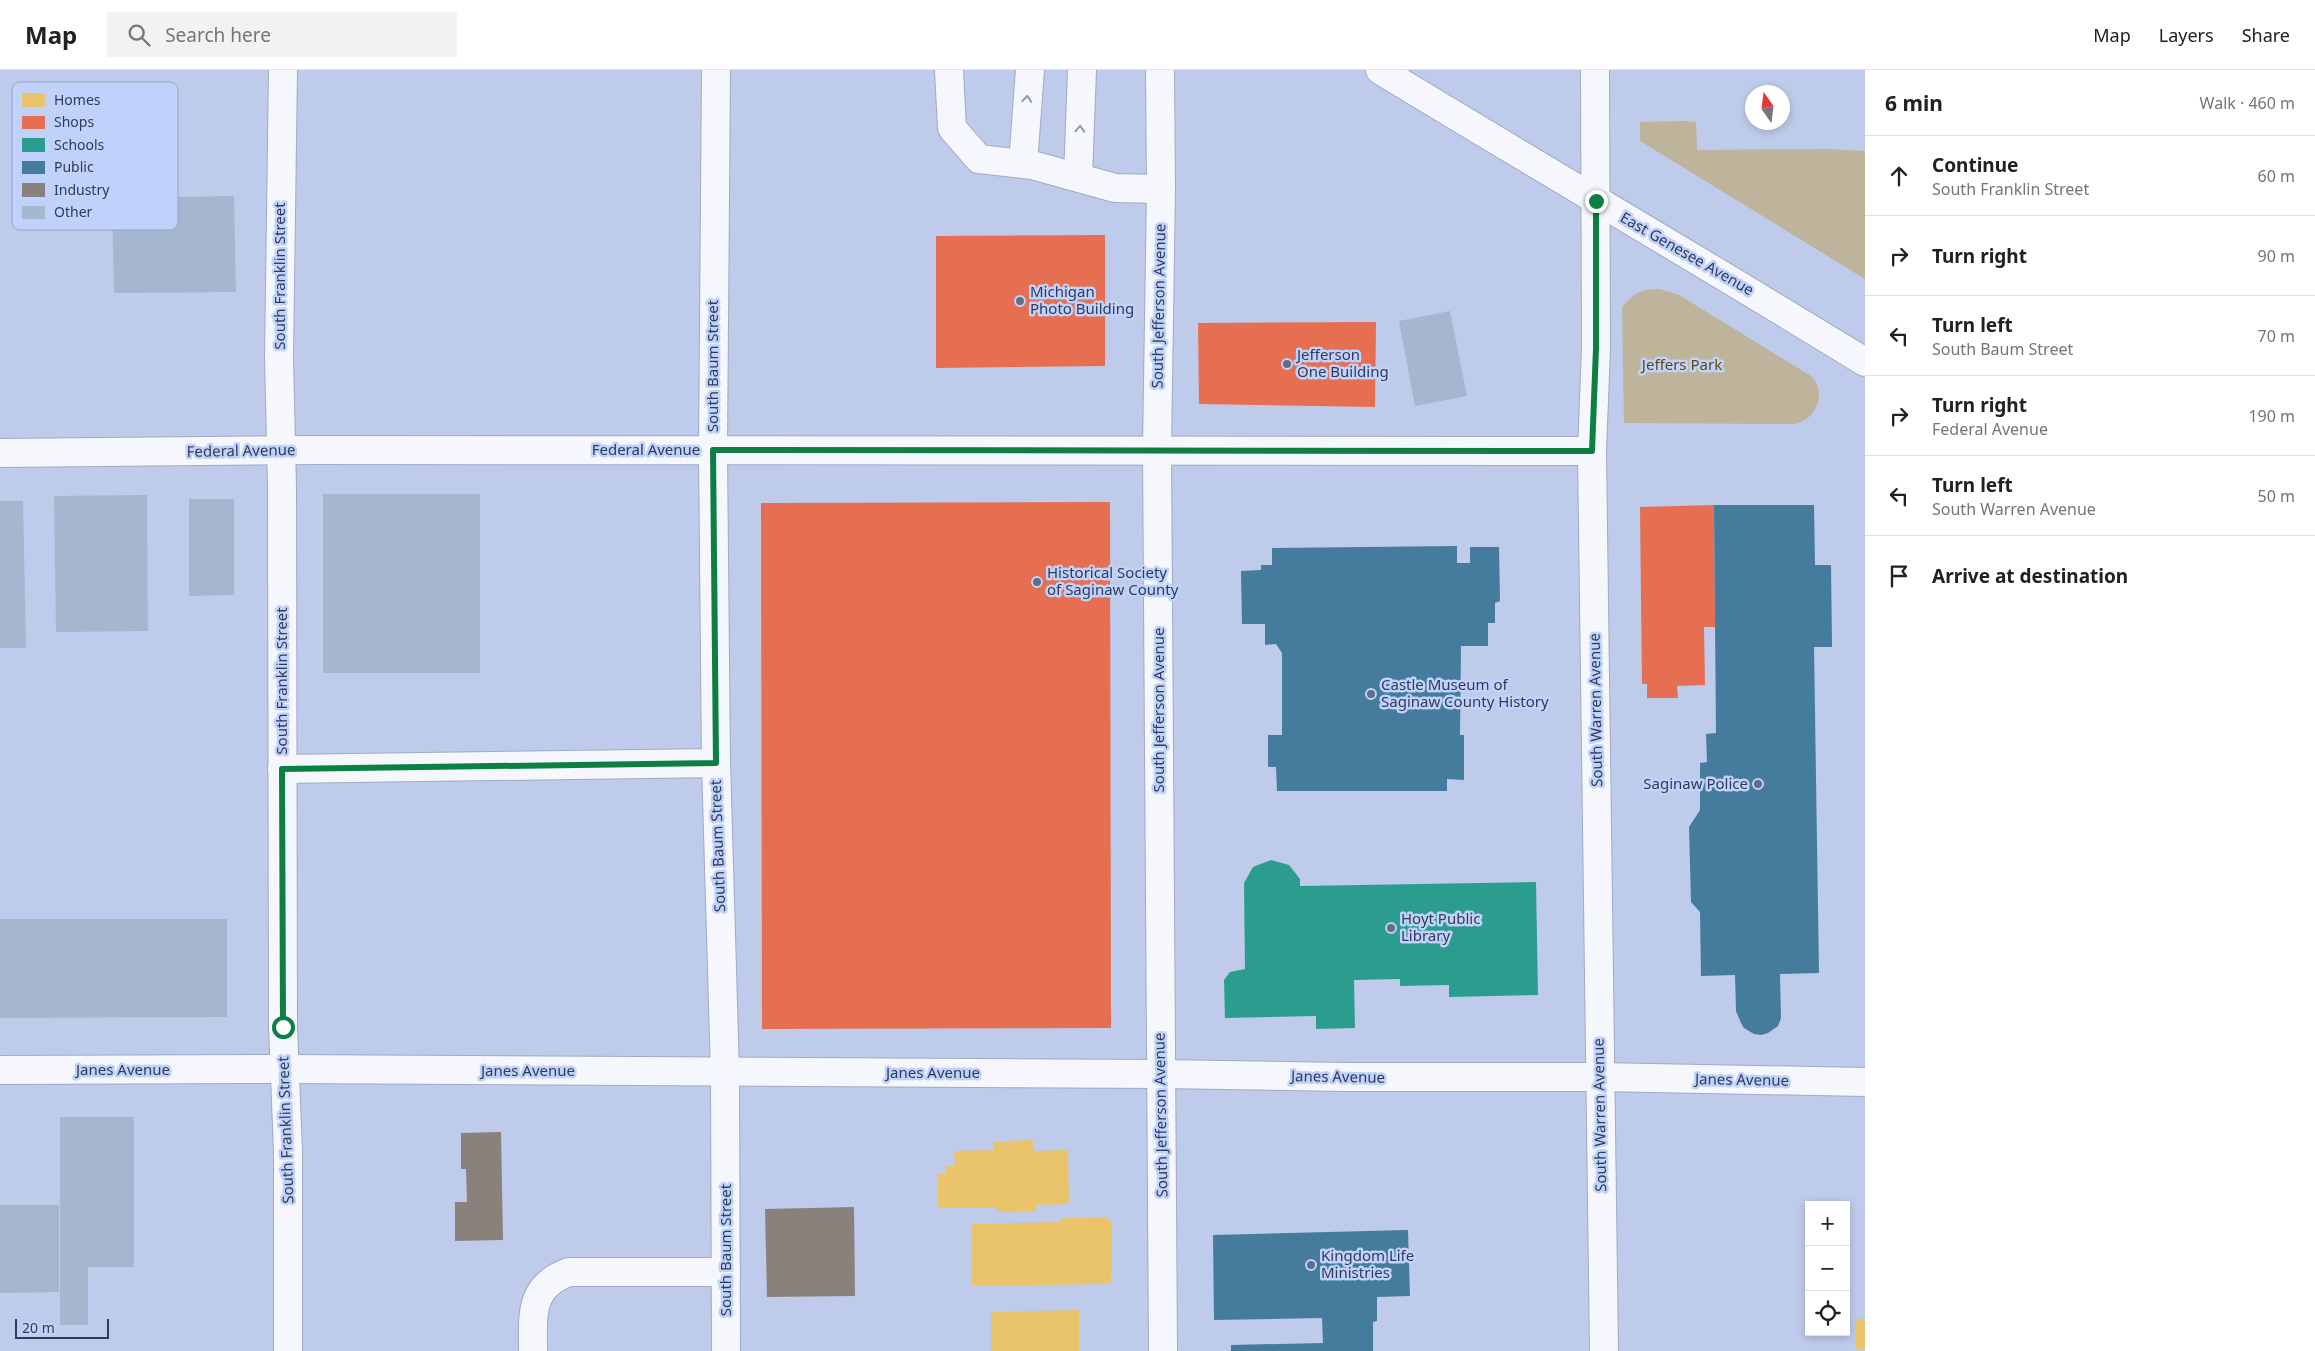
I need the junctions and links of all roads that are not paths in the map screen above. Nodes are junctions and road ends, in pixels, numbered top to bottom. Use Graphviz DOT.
graph roads {
  1 [pos="283,70"];
  2 [pos="716,70"];
  3 [pos="949,70"];
  4 [pos="1030,70"];
  5 [pos="1082,70"];
  6 [pos="1160,70"];
  7 [pos="1380,70"];
  8 [pos="1595,70"];
  9 [pos="1023,164"];
  10 [pos="1078,177"];
  11 [pos="1161,189"];
  12 [pos="1596,201"];
  13 [pos="1865,362"];
  14 [pos="1157,449"];
  15 [pos="281,450"];
  16 [pos="713,450"];
  17 [pos="1592,451"];
  18 [pos="0,453"];
  19 [pos="716,763"];
  20 [pos="282,769"];
  21 [pos="283,1069"];
  22 [pos="0,1070"];
  23 [pos="725,1072"];
  24 [pos="1161,1074"];
  25 [pos="1599,1078"];
  26 [pos="1865,1082"];
  27 [pos="726,1272"];
  28 [pos="288,1351"];
  29 [pos="533,1351"];
  30 [pos="726,1351"];
  31 [pos="1163,1351"];
  32 [pos="1604,1351"];
  1 -- 15 [label="street, South Franklin Street"];
  2 -- 16 [label="street, South Baum Street"];
  3 -- 9 [label="street"];
  9 -- 4 [label="street, one-way"];
  10 -- 5 [label="street, one-way"];
  6 -- 11 [label="street, South Jefferson Avenue"];
  7 -- 12 [label="street, East Genesee Avenue"];
  8 -- 12 [label="street, South Warren Avenue"];
  9 -- 10 [label="street"];
  10 -- 11 [label="street"];
  11 -- 14 [label="street, South Jefferson Avenue"];
  12 -- 13 [label="street, East Genesee Avenue"];
  12 -- 17 [label="street, South Warren Avenue"];
  14 -- 16 [label="street, Federal Avenue"];
  14 -- 17 [label="street, Federal Avenue"];
  14 -- 24 [label="street, South Jefferson Avenue"];
  15 -- 16 [label="street, Federal Avenue"];
  15 -- 18 [label="street, Federal Avenue"];
  15 -- 20 [label="street, South Franklin Street"];
  16 -- 19 [label="street, South Baum Street"];
  17 -- 25 [label="street, South Warren Avenue"];
  19 -- 20 [label="street"];
  19 -- 23 [label="street, South Baum Street"];
  20 -- 21 [label="street, South Franklin Street"];
  21 -- 22 [label="street, Janes Avenue"];
  21 -- 23 [label="street, Janes Avenue"];
  21 -- 28 [label="street, South Franklin Street"];
  23 -- 24 [label="street, Janes Avenue"];
  23 -- 27 [label="street, South Baum Street"];
  24 -- 25 [label="street, Janes Avenue"];
  24 -- 31 [label="street, South Jefferson Avenue"];
  25 -- 26 [label="street, Janes Avenue"];
  25 -- 32 [label="street, South Warren Avenue"];
  27 -- 29 [label="street"];
  27 -- 30 [label="street, South Baum Street"];
}
